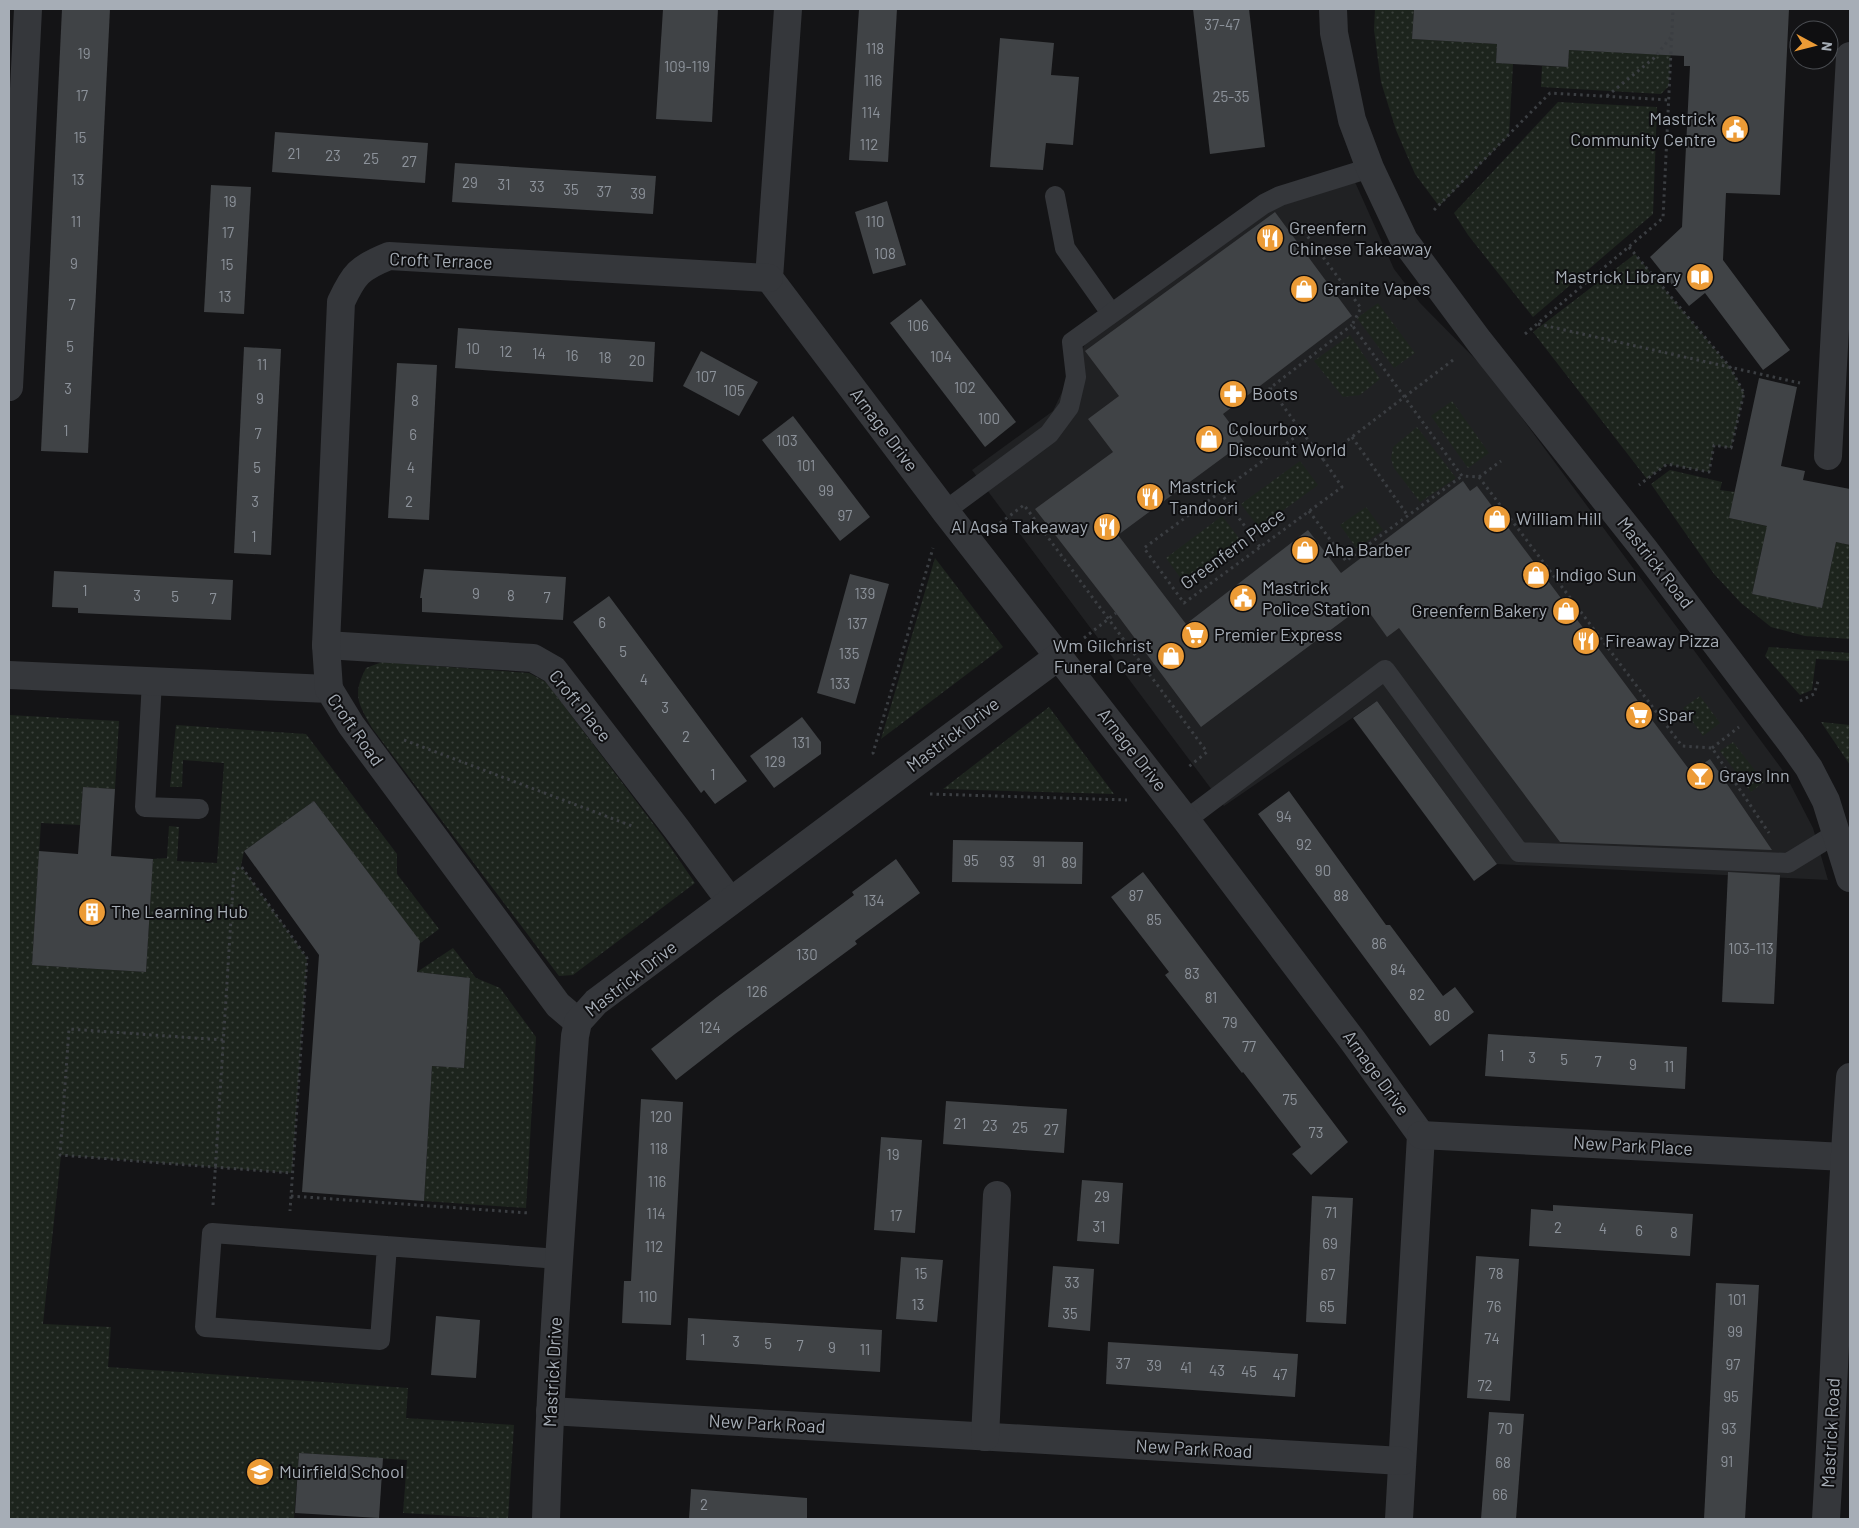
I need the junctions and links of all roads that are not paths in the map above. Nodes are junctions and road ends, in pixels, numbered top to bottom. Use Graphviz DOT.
graph roads {
  1 [pos="28,9"];
  2 [pos="788,9"];
  3 [pos="1333,9"];
  4 [pos="1850,56"];
  5 [pos="1370,168"];
  6 [pos="1055,196"];
  7 [pos="769,278"];
  8 [pos="1111,313"];
  9 [pos="9,387"];
  10 [pos="1828,456"];
  11 [pos="945,511"];
  12 [pos="326,645"];
  13 [pos="1059,656"];
  14 [pos="9,675"];
  15 [pos="152,681"];
  16 [pos="329,689"];
  17 [pos="199,810"];
  18 [pos="1186,820"];
  19 [pos="1844,830"];
  20 [pos="1850,878"];
  21 [pos="730,901"];
  22 [pos="578,1022"];
  23 [pos="1850,1078"];
  24 [pos="1421,1135"];
  25 [pos="1844,1156"];
  26 [pos="997,1195"];
  27 [pos="387,1246"];
  28 [pos="559,1259"];
  29 [pos="1843,1370"];
  30 [pos="550,1411"];
  31 [pos="985,1437"];
  32 [pos="1402,1461"];
  33 [pos="546,1519"];
  34 [pos="1399,1519"];
  35 [pos="1826,1519"];
  1 -- 9 [label="street"];
  2 -- 7 [label="street"];
  3 -- 5 [label="street, Mastrick Road"];
  4 -- 10 [label="street"];
  5 -- 8 [label="lane"];
  5 -- 19 [label="street, Mastrick Road"];
  6 -- 8 [label="lane"];
  7 -- 11 [label="street, Arnage Drive"];
  7 -- 12 [label="street, Croft Terrace"];
  8 -- 11 [label="lane"];
  11 -- 13 [label="street, Arnage Drive"];
  12 -- 16 [label="street, Croft Terrace"];
  12 -- 21 [label="street, Croft Place"];
  13 -- 18 [label="street, Arnage Drive"];
  13 -- 21 [label="street, Mastrick Drive"];
  14 -- 15 [label="street, Croft Road"];
  15 -- 16 [label="street, Croft Road"];
  15 -- 17 [label="lane"];
  16 -- 22 [label="street, Croft Road"];
  18 -- 19 [label="lane"];
  18 -- 24 [label="street, Arnage Drive"];
  19 -- 20 [label="street, Mastrick Road"];
  21 -- 22 [label="street, Mastrick Drive"];
  22 -- 28 [label="street, Mastrick Drive"];
  23 -- 25 [label="street, Mastrick Road"];
  24 -- 25 [label="street, New Park Place"];
  24 -- 32 [label="street"];
  25 -- 29 [label="street, Mastrick Road"];
  26 -- 31 [label="street"];
  27 -- 27 [label="lane"];
  27 -- 28 [label="lane"];
  28 -- 30 [label="street, Mastrick Drive"];
  29 -- 35 [label="street, Mastrick Road"];
  30 -- 31 [label="street, New Park Road"];
  30 -- 33 [label="street, Mastrick Drive"];
  31 -- 32 [label="street, New Park Road"];
  32 -- 34 [label="street"];
}
